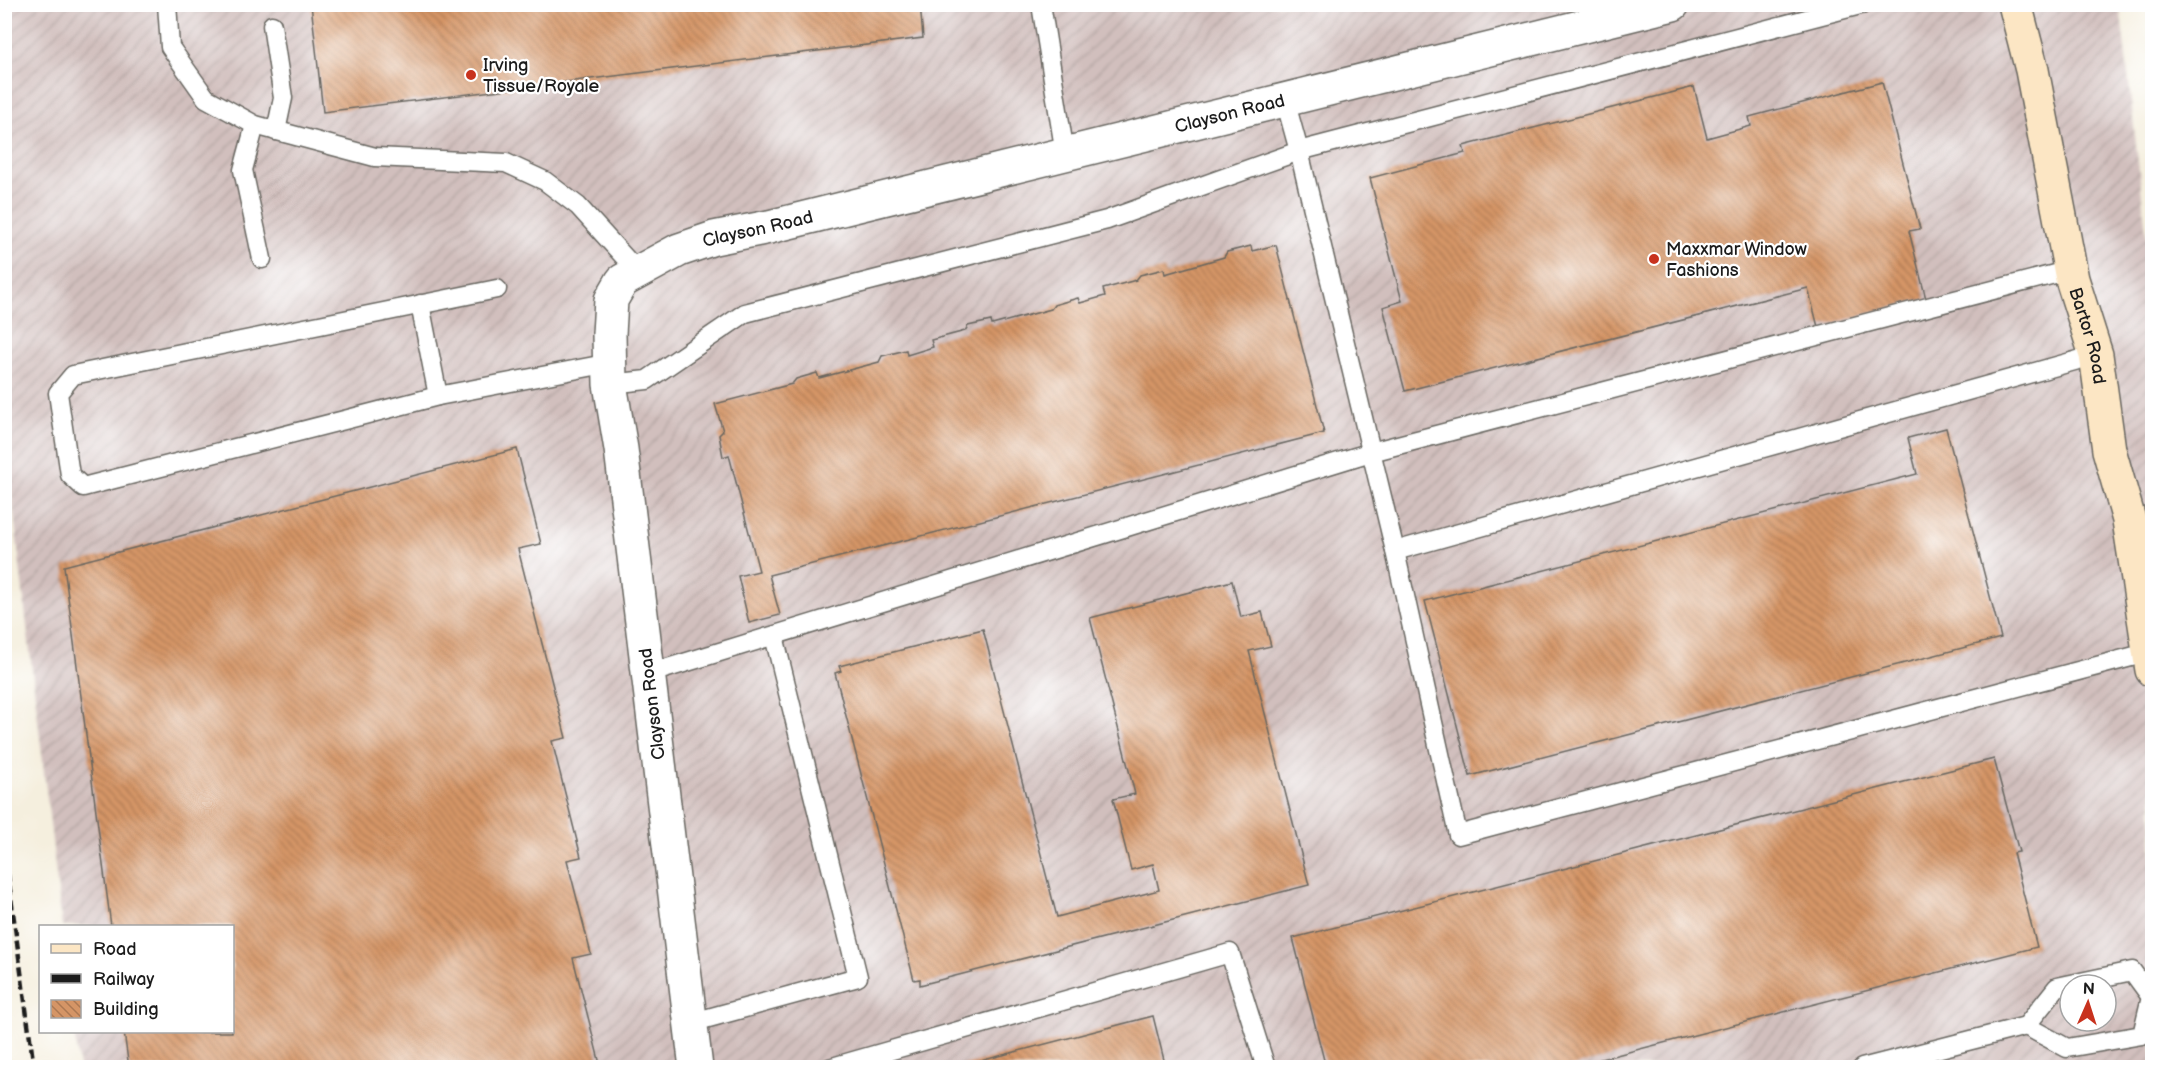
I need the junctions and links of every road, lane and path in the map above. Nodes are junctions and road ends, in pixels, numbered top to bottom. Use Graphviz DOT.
graph roads {
  1 [pos="167,4"];
  2 [pos="1041,4"];
  3 [pos="1673,4"];
  4 [pos="1864,4"];
  5 [pos="2015,4"];
  6 [pos="272,25"];
  7 [pos="1285,100"];
  8 [pos="255,125"];
  9 [pos="276,131"];
  10 [pos="1299,151"];
  11 [pos="1065,154"];
  12 [pos="262,259"];
  13 [pos="2070,270"];
  14 [pos="638,272"];
  15 [pos="497,289"];
  16 [pos="420,304"];
  17 [pos="2096,355"];
  18 [pos="610,373"];
  19 [pos="438,396"];
  20 [pos="1371,452"];
  21 [pos="1395,550"];
  22 [pos="774,636"];
  23 [pos="2151,661"];
  24 [pos="648,674"];
  25 [pos="2152,997"];
  26 [pos="690,1023"];
  27 [pos="2026,1026"];
  28 [pos="696,1068"];
  29 [pos="829,1068"];
  30 [pos="1266,1068"];
  31 [pos="1862,1068"];
  1 -- 8 [label="lane"];
  2 -- 11 [label="lane"];
  3 -- 7 [label="street, Clayson Road"];
  4 -- 10 [label="lane"];
  5 -- 13 [label="street, Bartor Road"];
  6 -- 9 [label="lane"];
  7 -- 10 [label="lane"];
  7 -- 11 [label="street, Clayson Road"];
  8 -- 9 [label="lane"];
  8 -- 12 [label="lane"];
  9 -- 14 [label="lane"];
  10 -- 18 [label="lane"];
  10 -- 20 [label="lane"];
  11 -- 14 [label="street, Clayson Road"];
  13 -- 17 [label="street, Bartor Road"];
  13 -- 20 [label="lane"];
  14 -- 18 [label="street, Clayson Road"];
  15 -- 16 [label="lane"];
  16 -- 19 [label="lane"];
  16 -- 19 [label="lane"];
  17 -- 21 [label="lane"];
  17 -- 23 [label="street, Bartor Road"];
  18 -- 19 [label="lane"];
  18 -- 24 [label="street, Clayson Road"];
  20 -- 21 [label="lane"];
  20 -- 22 [label="lane"];
  21 -- 23 [label="lane"];
  22 -- 24 [label="lane"];
  22 -- 26 [label="lane"];
  24 -- 26 [label="street, Clayson Road"];
  25 -- 27 [label="lane"];
  25 -- 27 [label="lane"];
  26 -- 28 [label="street, Clayson Road"];
  27 -- 31 [label="lane"];
  29 -- 30 [label="lane"];
}
